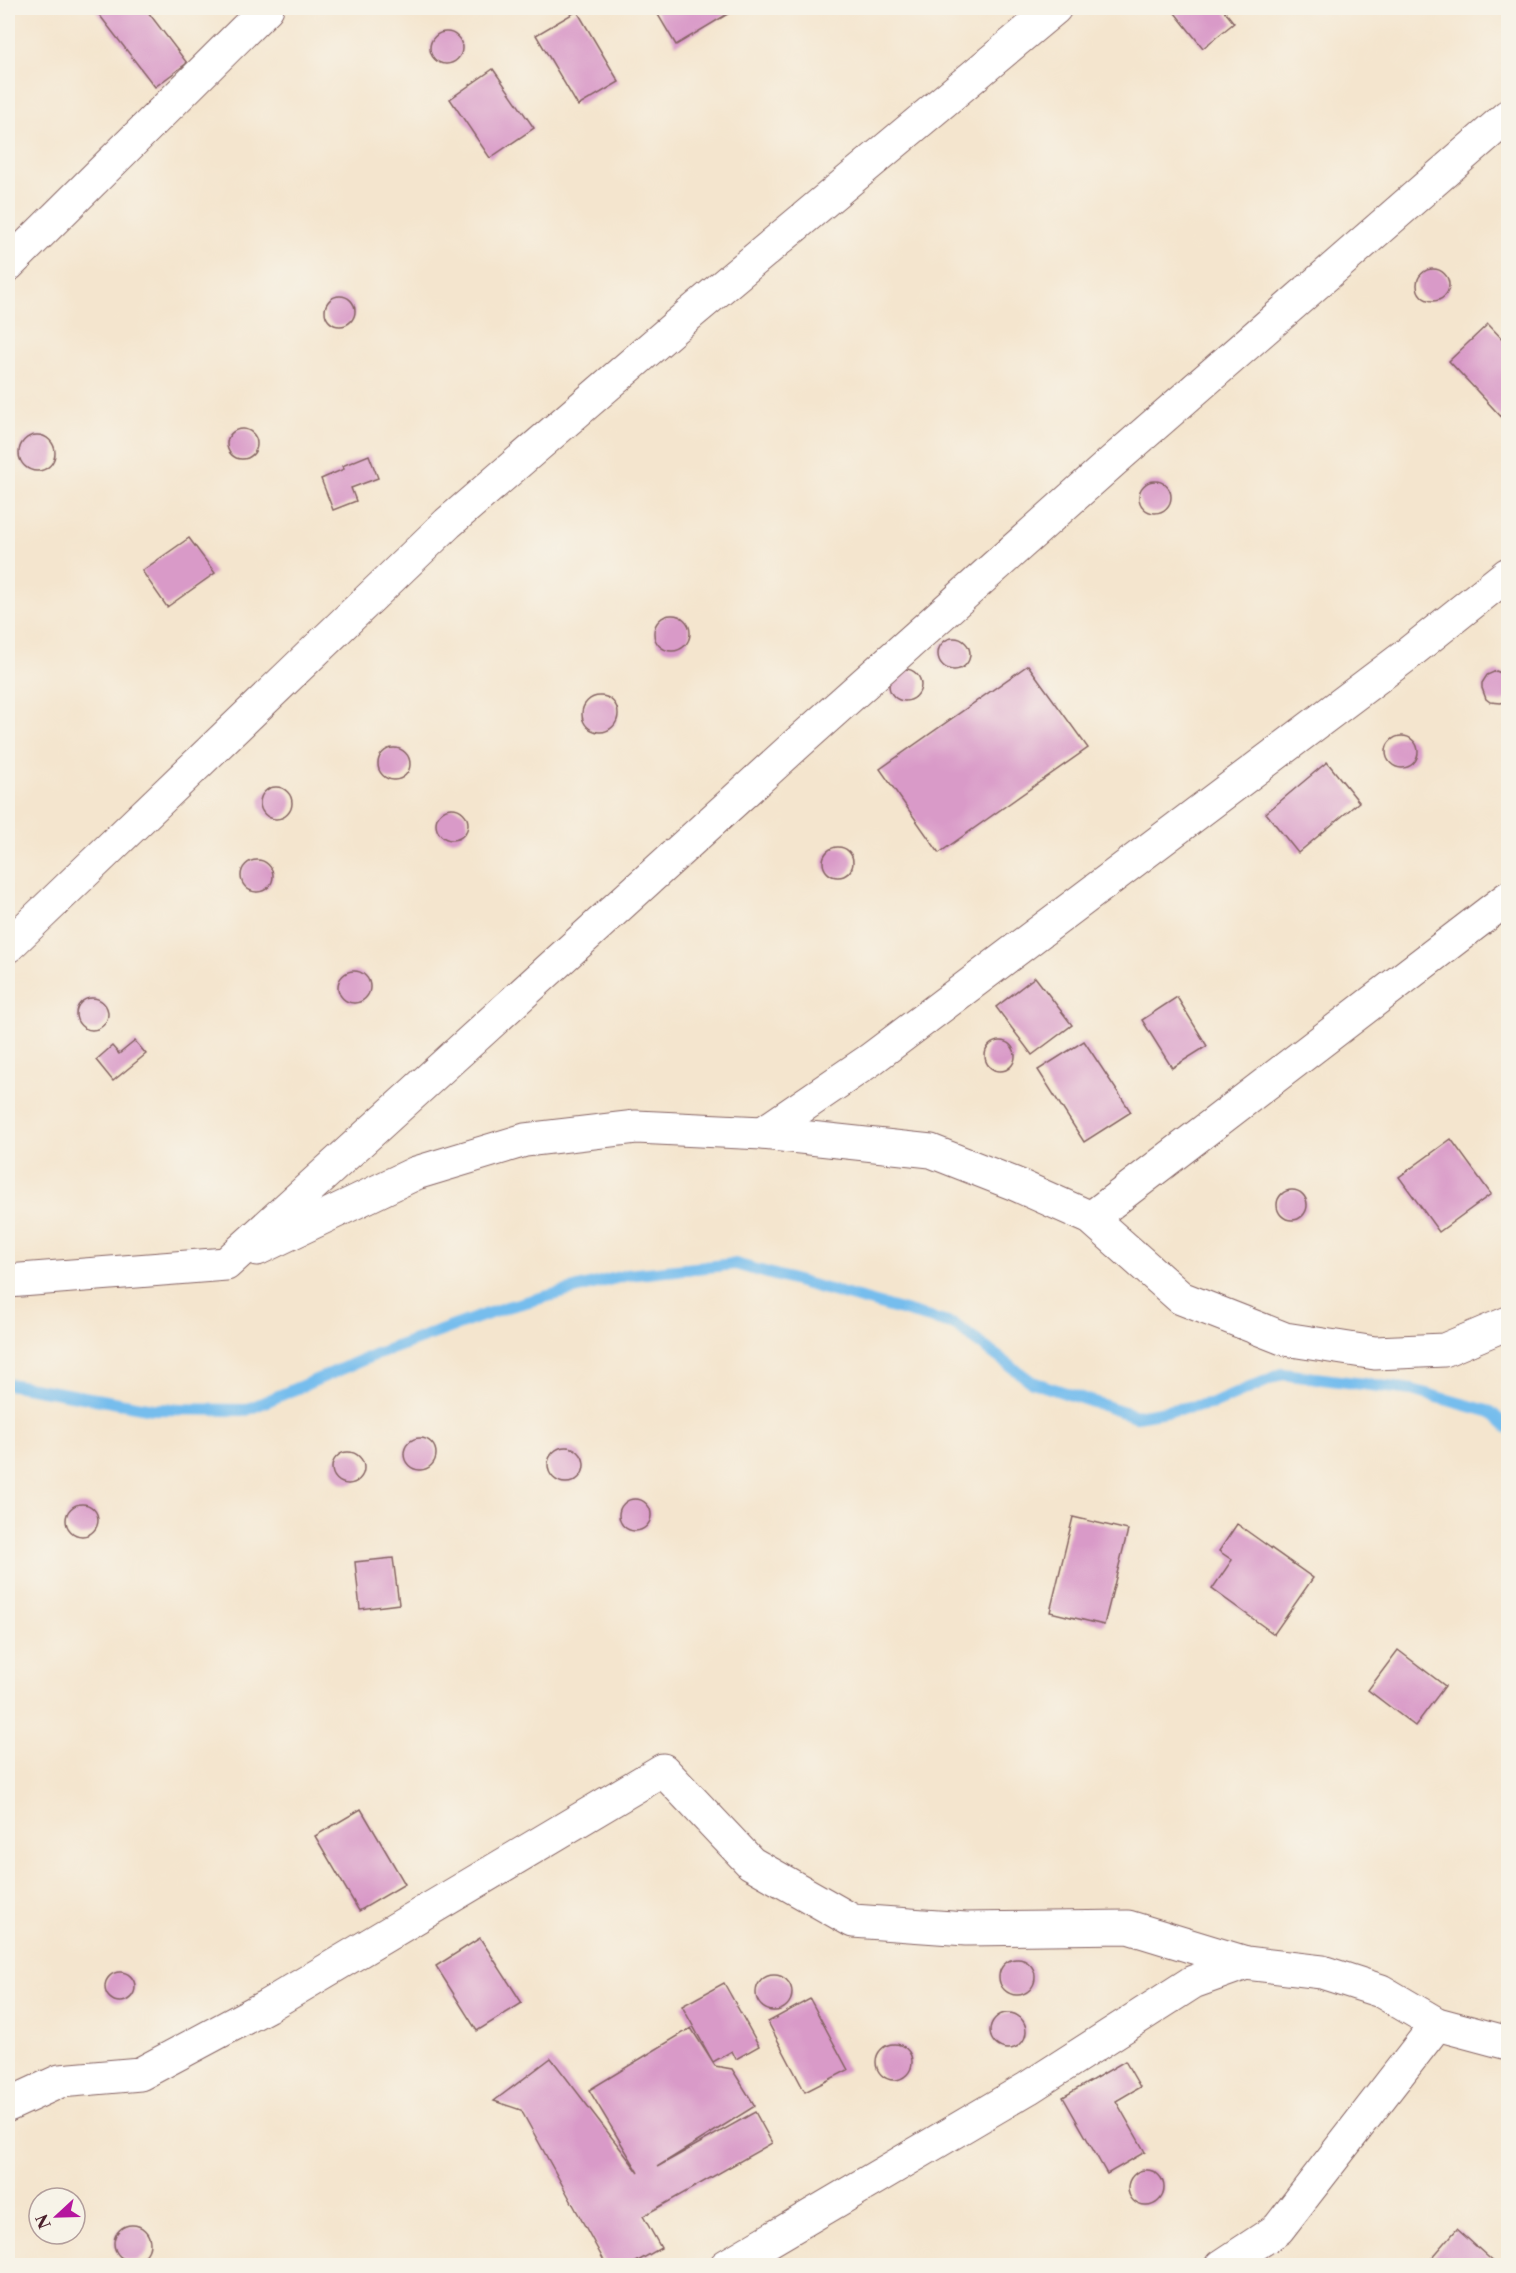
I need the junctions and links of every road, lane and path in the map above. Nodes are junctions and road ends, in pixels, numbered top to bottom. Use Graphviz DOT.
graph roads {
  1 [pos="267,8"];
  2 [pos="1055,8"];
  3 [pos="1509,116"];
  4 [pos="8,265"];
  5 [pos="1509,574"];
  6 [pos="1509,898"];
  7 [pos="8,946"];
  8 [pos="763,1133"];
  9 [pos="1091,1218"];
  10 [pos="226,1264"];
  11 [pos="8,1281"];
  12 [pos="1509,1323"];
  13 [pos="1246,1963"];
  14 [pos="1437,2024"];
  15 [pos="1509,2043"];
  16 [pos="8,2105"];
  17 [pos="726,2265"];
  18 [pos="1222,2265"];
  1 -- 4 [label="street"];
  2 -- 7 [label="street"];
  3 -- 10 [label="street"];
  5 -- 8 [label="street"];
  6 -- 9 [label="street"];
  8 -- 9 [label="street"];
  8 -- 10 [label="street"];
  9 -- 12 [label="street"];
  10 -- 11 [label="street"];
  13 -- 14 [label="street"];
  13 -- 16 [label="street"];
  13 -- 17 [label="street"];
  14 -- 15 [label="street"];
  14 -- 18 [label="street"];
}
